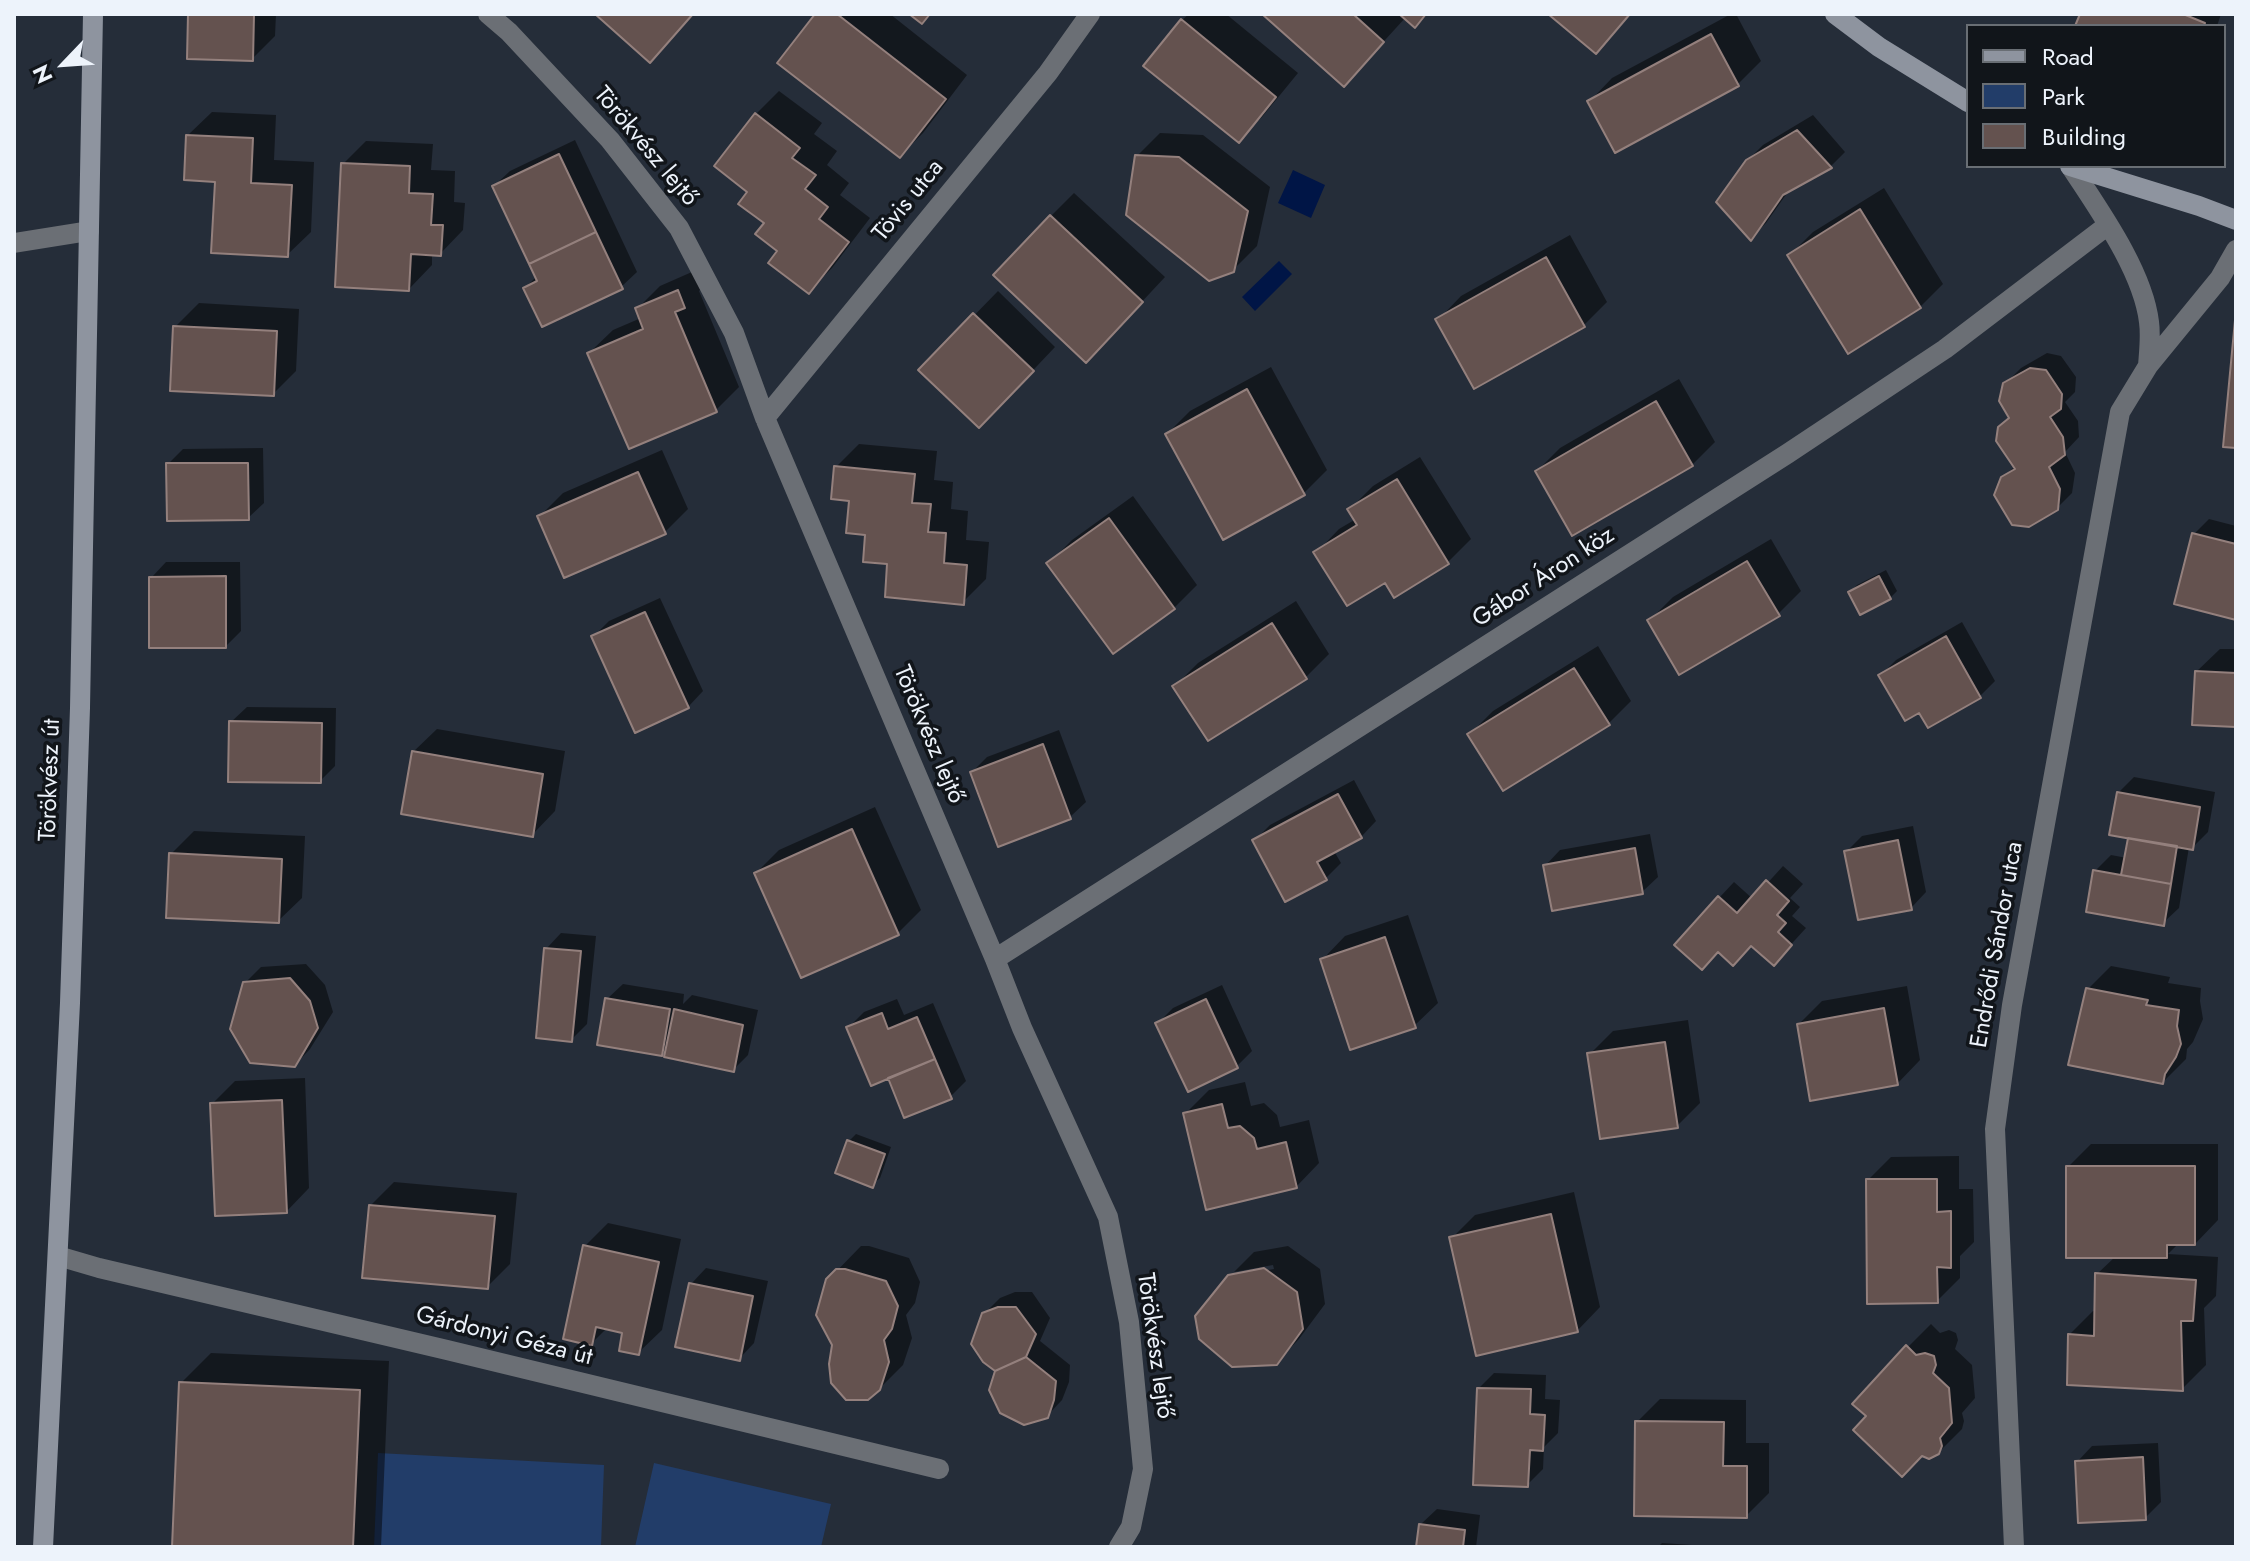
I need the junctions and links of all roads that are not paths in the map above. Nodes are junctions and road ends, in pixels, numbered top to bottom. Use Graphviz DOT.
graph roads {
  1 [pos="93,14"];
  2 [pos="488,14"];
  3 [pos="1090,14"];
  4 [pos="1835,14"];
  5 [pos="1966,101"];
  6 [pos="2072,168"];
  7 [pos="2077,168"];
  8 [pos="2236,220"];
  9 [pos="2108,225"];
  10 [pos="89,231"];
  11 [pos="14,243"];
  12 [pos="2236,250"];
  13 [pos="2148,366"];
  14 [pos="765,418"];
  15 [pos="995,959"];
  16 [pos="58,1256"];
  17 [pos="939,1469"];
  18 [pos="43,1547"];
  19 [pos="1119,1547"];
  20 [pos="2014,1547"];
  1 -- 10 [label="street, Törökvész út"];
  2 -- 14 [label="street, Törökvész lejtő"];
  3 -- 14 [label="street, Tövis utca"];
  4 -- 5 [label="street"];
  6 -- 9 [label="street"];
  7 -- 8 [label="street"];
  9 -- 13 [label="street"];
  9 -- 15 [label="street, Gábor Áron köz"];
  10 -- 11 [label="street"];
  10 -- 16 [label="street, Törökvész út"];
  12 -- 13 [label="street, Endrődi Sándor utca"];
  13 -- 20 [label="street, Endrődi Sándor utca"];
  14 -- 15 [label="street, Törökvész lejtő"];
  15 -- 19 [label="street, Törökvész lejtő"];
  16 -- 17 [label="street, Gárdonyi Géza út"];
  16 -- 18 [label="street, Törökvész út"];
}
